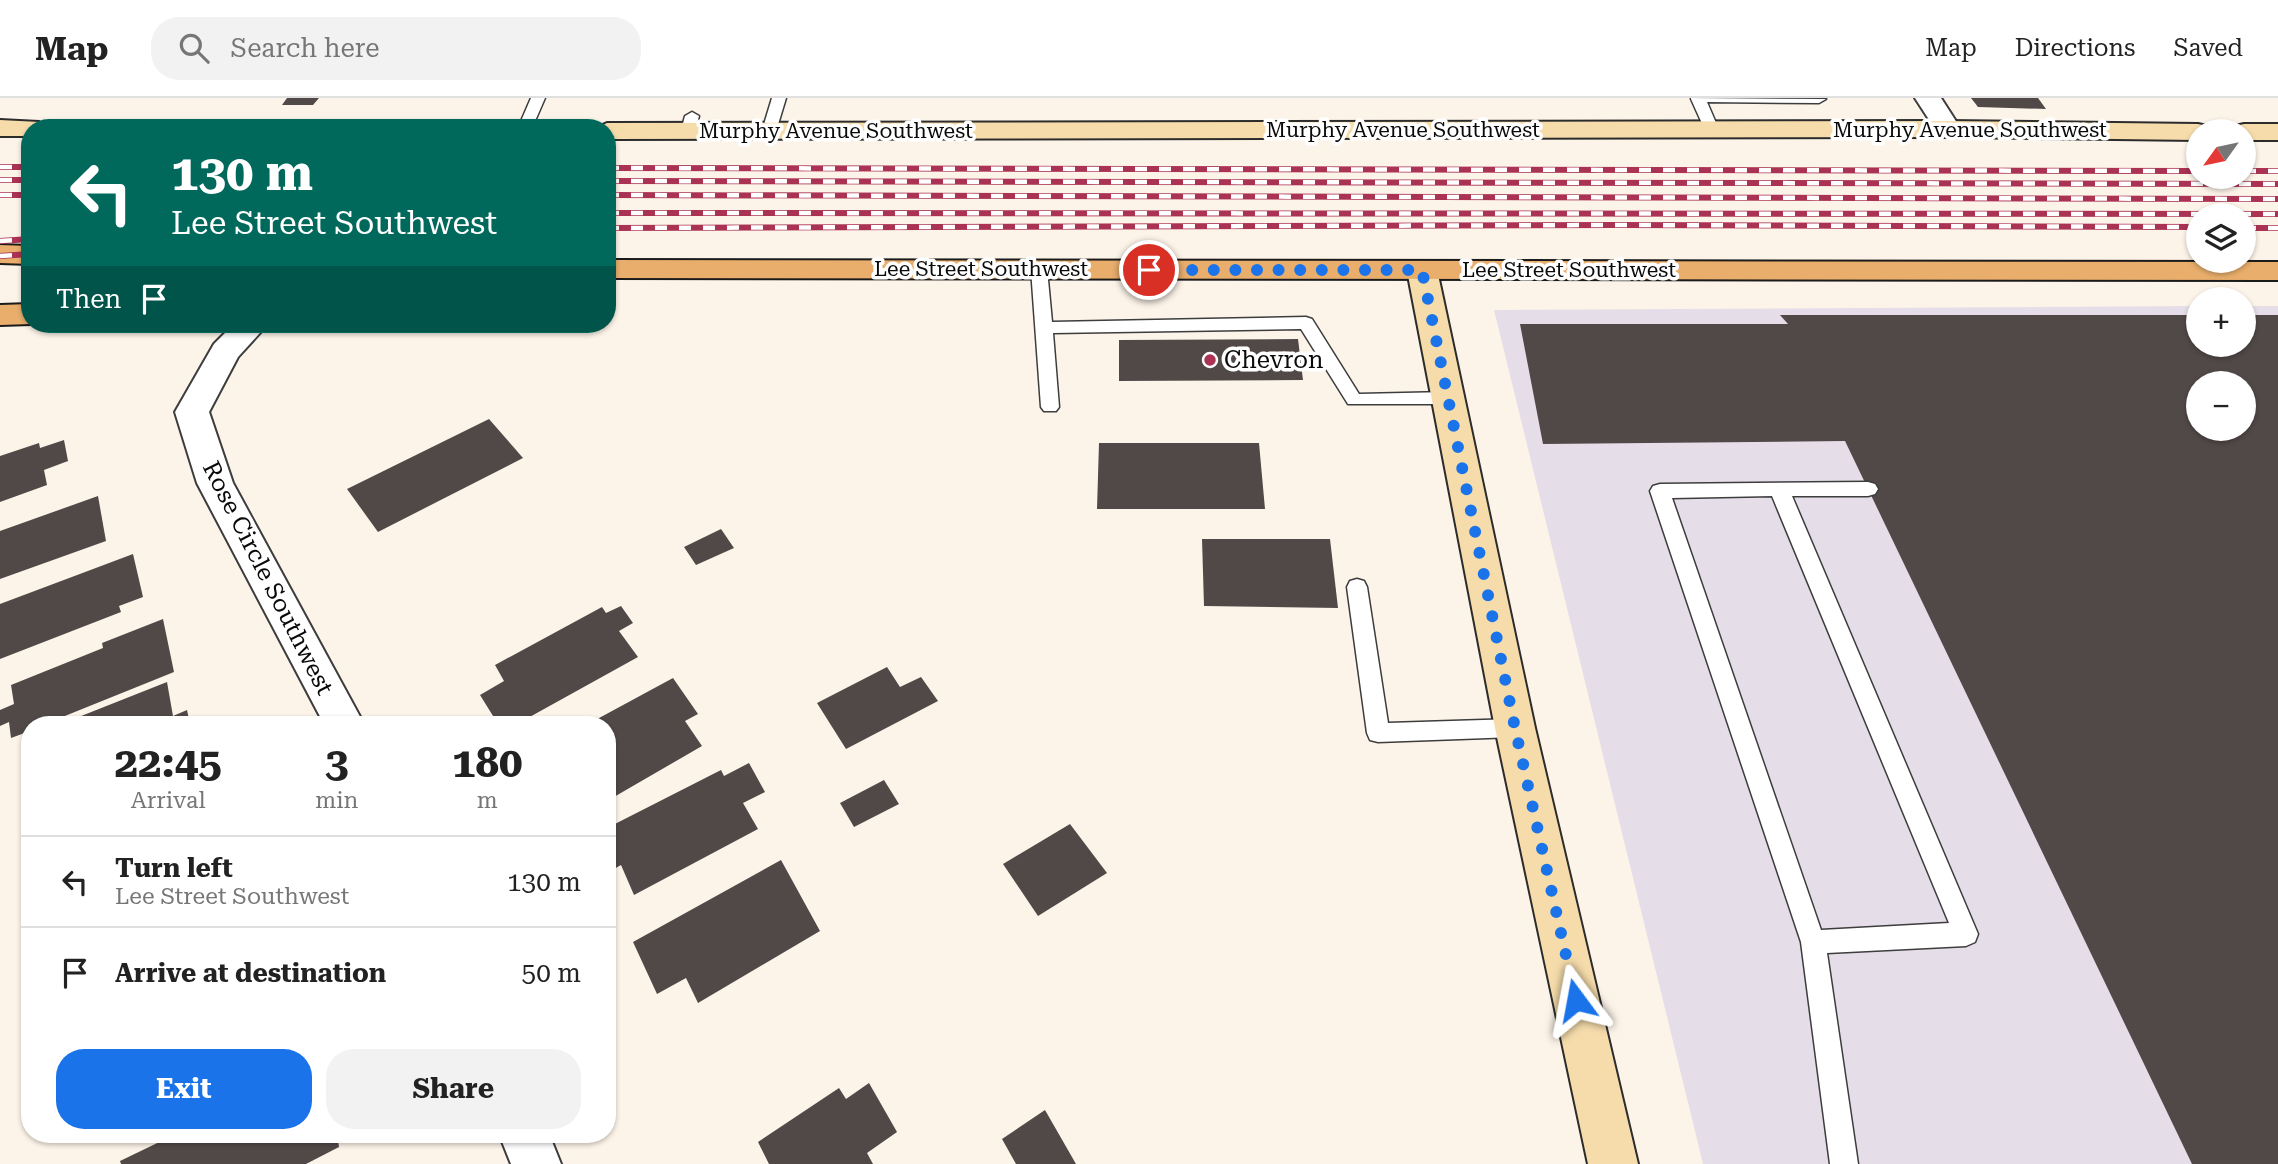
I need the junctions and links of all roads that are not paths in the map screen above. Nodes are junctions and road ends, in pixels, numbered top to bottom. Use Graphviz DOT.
graph roads {
  1 [pos="538,98"];
  2 [pos="779,98"];
  3 [pos="1928,98"];
  4 [pos="1698,99"];
  5 [pos="1820,99"];
  6 [pos="529,119"];
  7 [pos="0,128"];
  8 [pos="21,128"];
  9 [pos="616,130"];
  10 [pos="1712,130"];
  11 [pos="1827,130"];
  12 [pos="1948,130"];
  13 [pos="769,131"];
  14 [pos="2186,132"];
  15 [pos="2256,132"];
  16 [pos="2278,132"];
  17 [pos="0,254"];
  18 [pos="21,255"];
  19 [pos="616,269"];
  20 [pos="1039,269"];
  21 [pos="1422,270"];
  22 [pos="2278,271"];
  23 [pos="0,314"];
  24 [pos="21,314"];
  25 [pos="1044,328"];
  26 [pos="243,333"];
  27 [pos="1448,398"];
  28 [pos="1050,407"];
  29 [pos="1779,489"];
  30 [pos="1868,489"];
  31 [pos="1357,587"];
  32 [pos="340,716"];
  33 [pos="1515,728"];
  34 [pos="1812,942"];
  35 [pos="528,1143"];
  36 [pos="536,1164"];
  37 [pos="1613,1164"];
  38 [pos="1844,1164"];
  1 -- 6 [label="lane"];
  2 -- 13 [label="lane"];
  3 -- 12 [label="street"];
  4 -- 5 [label="lane"];
  4 -- 10 [label="lane"];
  5 -- 11 [label="lane"];
  7 -- 8 [label="street"];
  9 -- 13 [label="street, Murphy Avenue Southwest"];
  10 -- 11 [label="street, Murphy Avenue Southwest"];
  10 -- 13 [label="street, Murphy Avenue Southwest"];
  11 -- 12 [label="street, Murphy Avenue Southwest"];
  12 -- 14 [label="street, Murphy Avenue Southwest"];
  15 -- 16 [label="street"];
  17 -- 18 [label="main road"];
  19 -- 20 [label="main road, Lee Street Southwest"];
  20 -- 21 [label="main road, Lee Street Southwest"];
  20 -- 25 [label="lane"];
  21 -- 22 [label="main road, Lee Street Southwest"];
  21 -- 27 [label="street"];
  23 -- 24 [label="main road"];
  25 -- 27 [label="lane"];
  25 -- 28 [label="lane"];
  26 -- 32 [label="street, Rose Circle Southwest"];
  27 -- 33 [label="street"];
  29 -- 30 [label="lane"];
  29 -- 34 [label="lane"];
  29 -- 34 [label="lane"];
  31 -- 33 [label="lane"];
  33 -- 37 [label="street"];
  34 -- 38 [label="lane"];
  35 -- 36 [label="street"];
}
